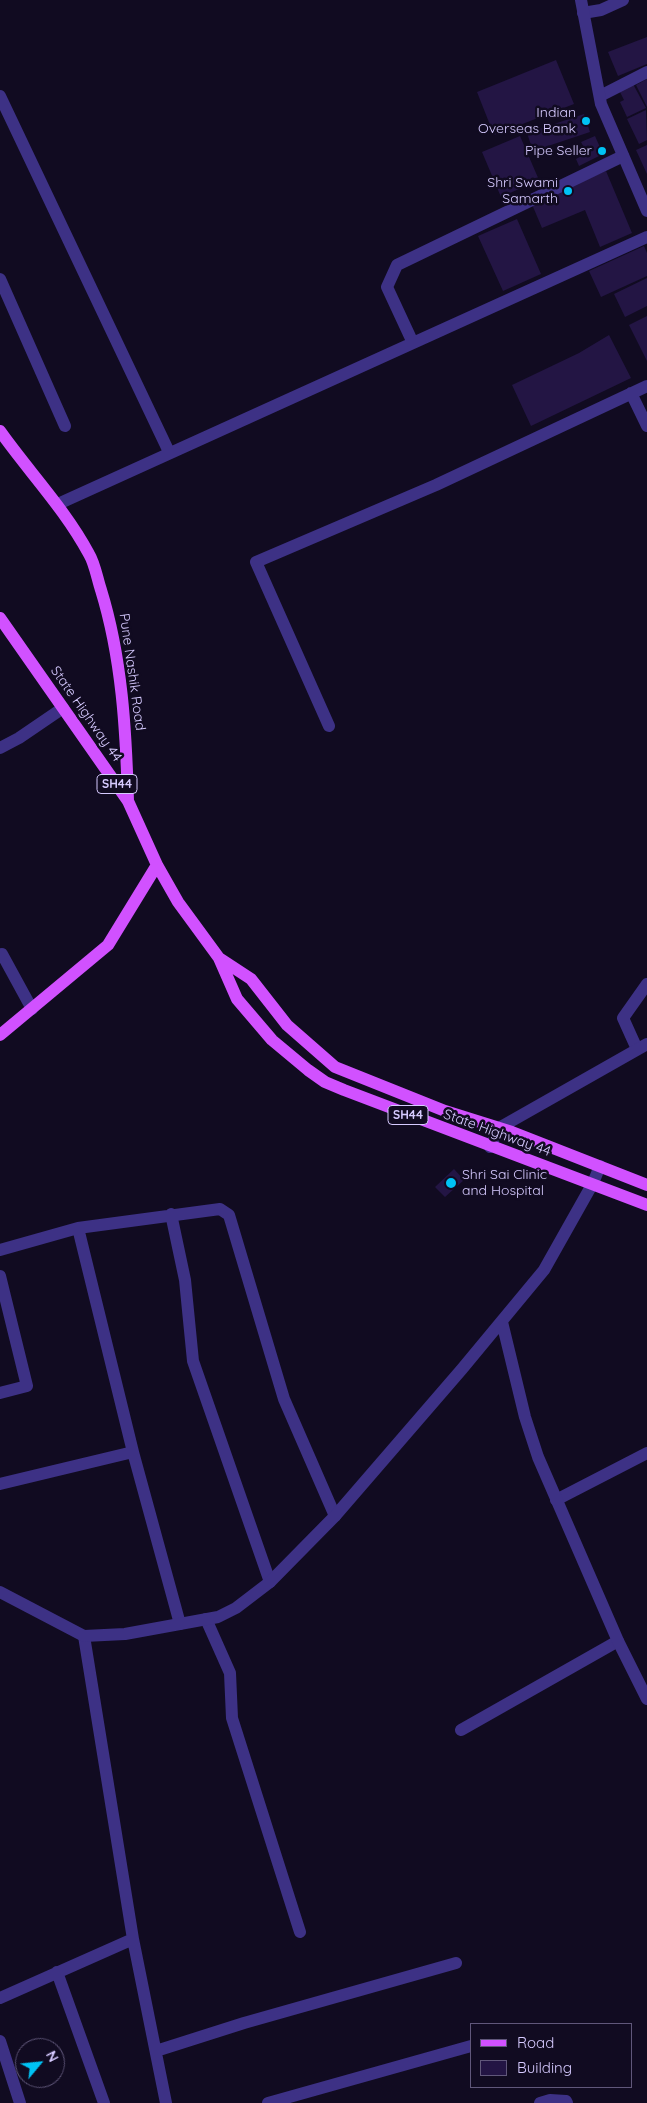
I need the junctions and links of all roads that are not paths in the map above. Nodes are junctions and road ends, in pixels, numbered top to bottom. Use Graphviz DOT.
graph roads {
  1 [pos="623,0"];
  2 [pos="582,6"];
  3 [pos="647,72"];
  4 [pos="0,96"];
  5 [pos="600,96"];
  6 [pos="624,156"];
  7 [pos="647,211"];
  8 [pos="647,237"];
  9 [pos="0,280"];
  10 [pos="413,343"];
  11 [pos="647,386"];
  12 [pos="631,393"];
  13 [pos="65,426"];
  14 [pos="647,426"];
  15 [pos="0,430"];
  16 [pos="169,452"];
  17 [pos="58,504"];
  18 [pos="0,618"];
  19 [pos="63,708"];
  20 [pos="329,726"];
  21 [pos="0,748"];
  22 [pos="128,801"];
  23 [pos="157,865"];
  24 [pos="1,953"];
  25 [pos="219,958"];
  26 [pos="647,984"];
  27 [pos="32,1009"];
  28 [pos="0,1035"];
  29 [pos="642,1046"];
  30 [pos="335,1068"];
  31 [pos="325,1082"];
  32 [pos="499,1128"];
  33 [pos="490,1147"];
  34 [pos="600,1166"];
  35 [pos="593,1183"];
  36 [pos="647,1185"];
  37 [pos="647,1205"];
  38 [pos="171,1214"];
  39 [pos="78,1228"];
  40 [pos="0,1250"];
  41 [pos="0,1276"];
  42 [pos="502,1322"];
  43 [pos="0,1393"];
  44 [pos="133,1452"];
  45 [pos="647,1454"];
  46 [pos="0,1484"];
  47 [pos="556,1500"];
  48 [pos="335,1516"];
  49 [pos="270,1582"];
  50 [pos="0,1592"];
  51 [pos="206,1619"];
  52 [pos="180,1624"];
  53 [pos="84,1636"];
  54 [pos="618,1641"];
  55 [pos="647,1699"];
  56 [pos="461,1730"];
  57 [pos="300,1932"];
  58 [pos="133,1939"];
  59 [pos="456,1963"];
  60 [pos="57,1972"];
  61 [pos="0,1998"];
  62 [pos="0,2041"];
  63 [pos="470,2046"];
  64 [pos="156,2051"];
  65 [pos="20,2103"];
  66 [pos="104,2103"];
  67 [pos="166,2103"];
  68 [pos="268,2103"];
  69 [pos="540,2103"];
  70 [pos="567,2103"];
  1 -- 2 [label="street"];
  2 -- 5 [label="street"];
  3 -- 5 [label="street"];
  4 -- 16 [label="street"];
  5 -- 6 [label="street"];
  6 -- 7 [label="street"];
  6 -- 10 [label="street"];
  8 -- 10 [label="street"];
  9 -- 13 [label="street"];
  10 -- 16 [label="street"];
  11 -- 12 [label="street"];
  12 -- 14 [label="street"];
  12 -- 20 [label="street"];
  15 -- 17 [label="main road, Pune Nashik Road"];
  16 -- 17 [label="street"];
  17 -- 22 [label="main road, Pune Nashik Road"];
  18 -- 19 [label="main road, State Highway 44 / SH44"];
  19 -- 21 [label="street"];
  19 -- 22 [label="main road, State Highway 44 / SH44"];
  22 -- 23 [label="main road, State Highway 44 / SH44"];
  23 -- 25 [label="main road, State Highway 44 / SH44"];
  23 -- 27 [label="main road"];
  24 -- 27 [label="street"];
  25 -- 30 [label="main road, State Highway 44 / SH44"];
  25 -- 31 [label="main road, State Highway 44 / SH44"];
  26 -- 29 [label="street"];
  27 -- 28 [label="main road"];
  29 -- 32 [label="street"];
  30 -- 31 [label="main road"];
  30 -- 32 [label="main road, State Highway 44 / SH44"];
  31 -- 33 [label="main road, State Highway 44 / SH44"];
  32 -- 33 [label="street"];
  32 -- 34 [label="main road, State Highway 44 / SH44"];
  33 -- 35 [label="main road, State Highway 44 / SH44"];
  34 -- 35 [label="street"];
  34 -- 36 [label="main road, State Highway 44 / SH44"];
  35 -- 37 [label="main road, State Highway 44 / SH44"];
  35 -- 42 [label="street"];
  38 -- 39 [label="street"];
  38 -- 48 [label="street"];
  38 -- 49 [label="street"];
  39 -- 40 [label="street"];
  39 -- 44 [label="street"];
  41 -- 43 [label="street"];
  42 -- 47 [label="street"];
  42 -- 48 [label="street"];
  44 -- 46 [label="street"];
  44 -- 52 [label="street"];
  45 -- 47 [label="street"];
  47 -- 54 [label="street"];
  48 -- 49 [label="street"];
  49 -- 51 [label="street"];
  50 -- 53 [label="street"];
  51 -- 52 [label="street"];
  51 -- 57 [label="street"];
  52 -- 53 [label="street"];
  53 -- 58 [label="street"];
  54 -- 55 [label="street"];
  54 -- 56 [label="street"];
  58 -- 60 [label="street"];
  58 -- 64 [label="street"];
  59 -- 64 [label="street"];
  60 -- 61 [label="street"];
  60 -- 66 [label="street"];
  62 -- 65 [label="street"];
  63 -- 68 [label="street"];
  64 -- 67 [label="street"];
  69 -- 70 [label="street"];
}
